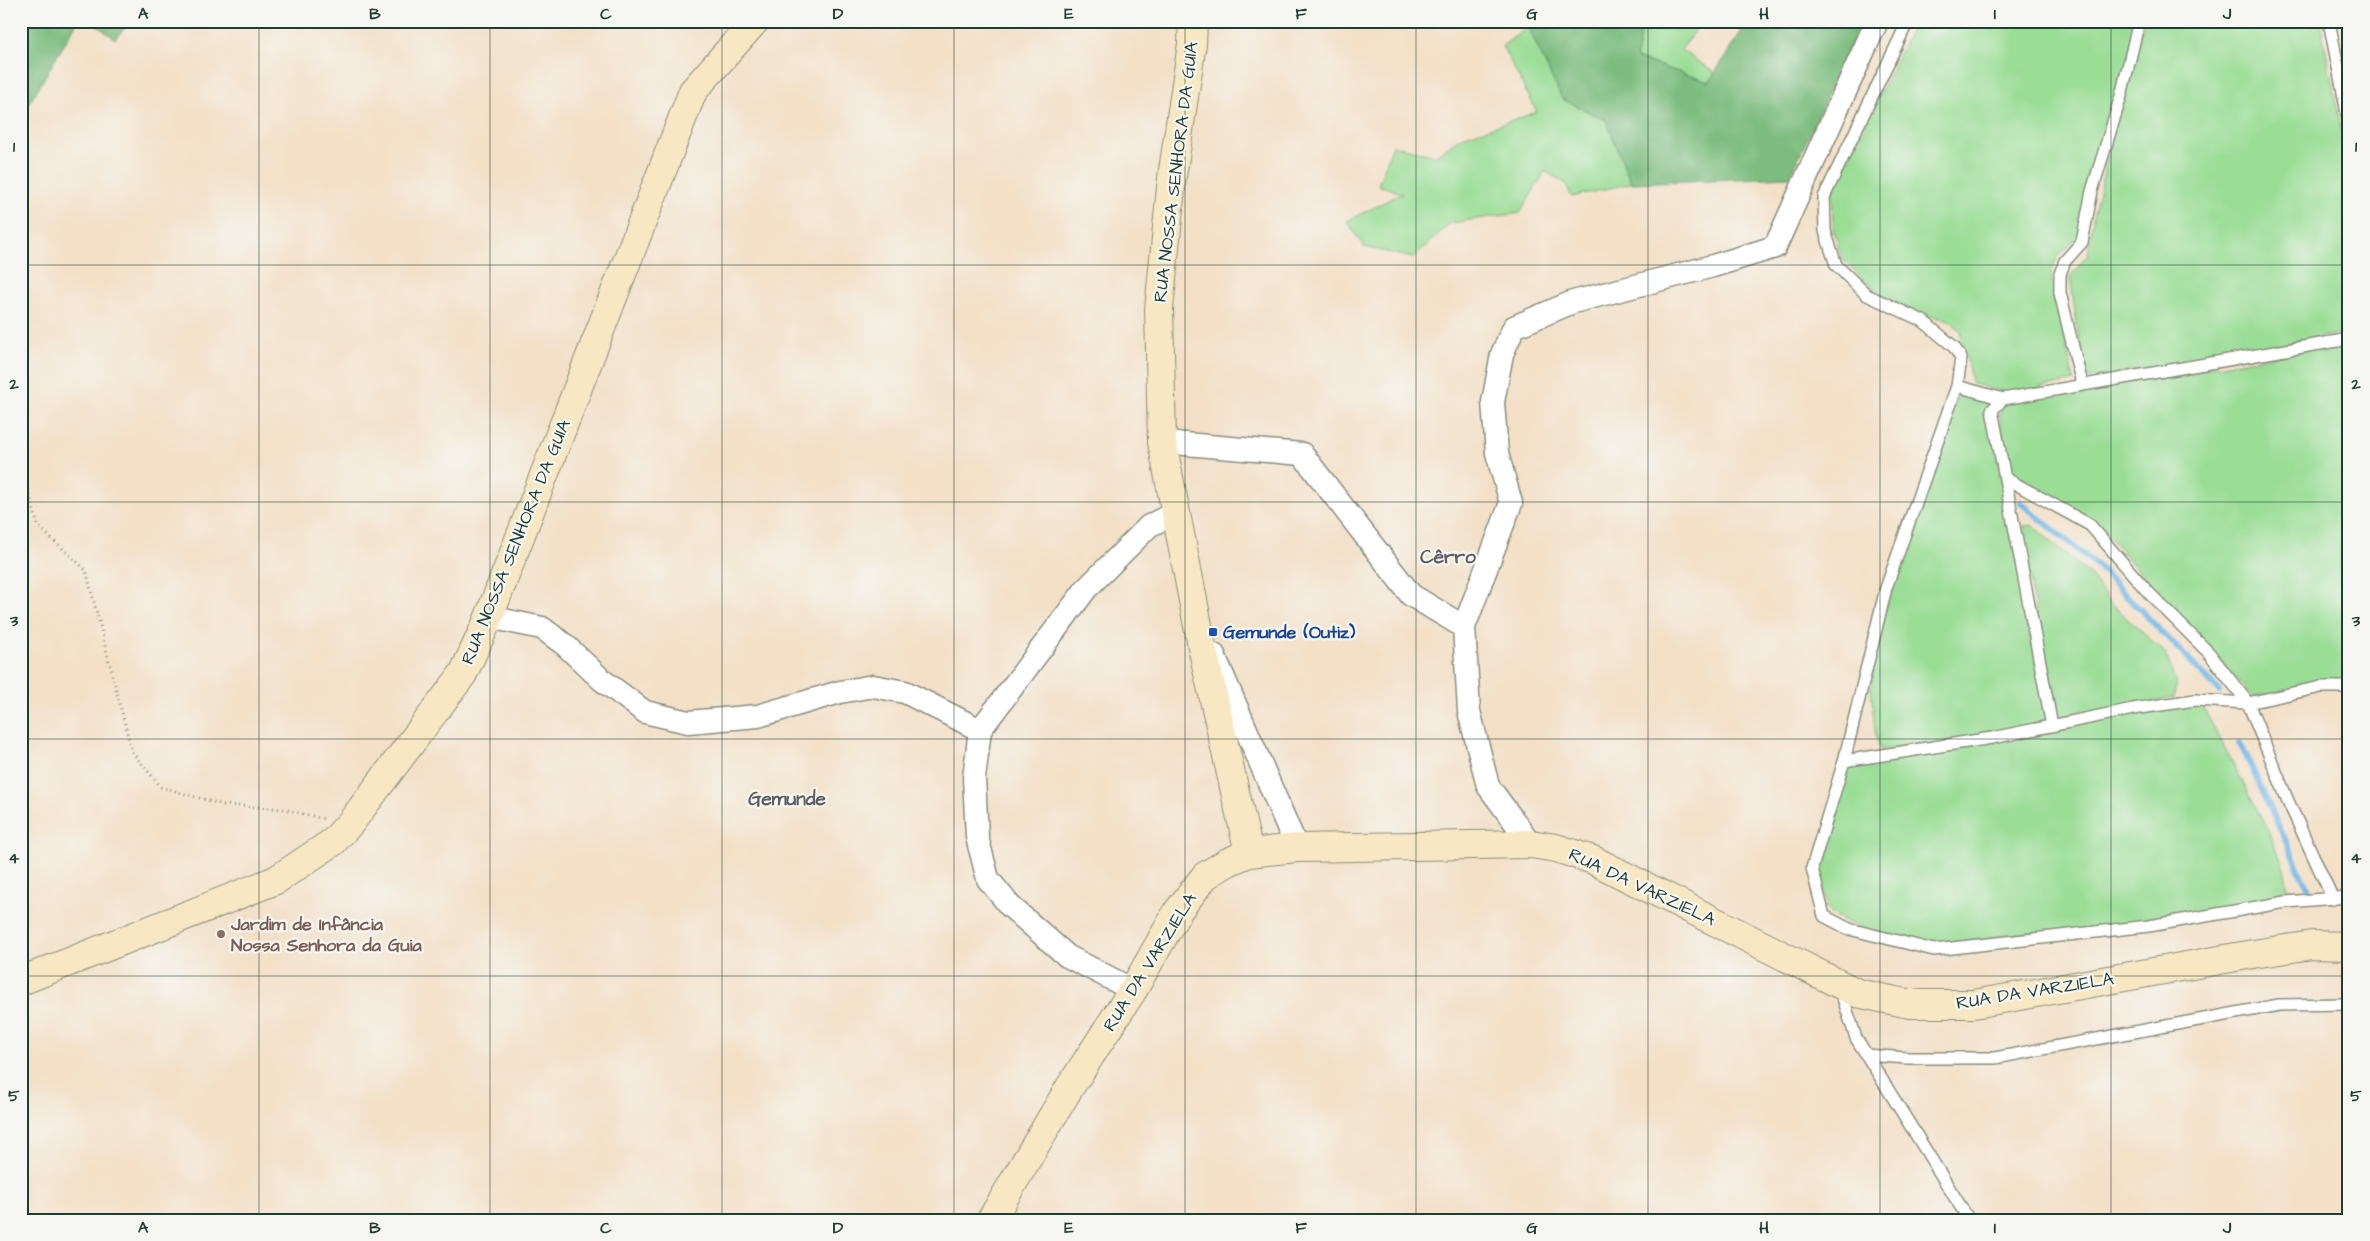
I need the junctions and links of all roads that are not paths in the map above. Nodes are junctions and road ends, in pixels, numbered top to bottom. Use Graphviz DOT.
graph roads {
  1 [pos="755,21"];
  2 [pos="1194,21"];
  3 [pos="1877,21"];
  4 [pos="1908,21"];
  5 [pos="2140,21"];
  6 [pos="2329,21"];
  7 [pos="2349,123"];
  8 [pos="2349,339"];
  9 [pos="2082,384"];
  10 [pos="1957,386"];
  11 [pos="2003,399"];
  12 [pos="1162,442"];
  13 [pos="2005,478"];
  14 [pos="1176,512"];
  15 [pos="488,617"];
  16 [pos="1464,627"];
  17 [pos="1202,651"];
  18 [pos="2349,686"];
  19 [pos="2248,703"];
  20 [pos="2052,726"];
  21 [pos="980,730"];
  22 [pos="1844,761"];
  23 [pos="1531,844"];
  24 [pos="1297,848"];
  25 [pos="1249,853"];
  26 [pos="2349,897"];
  27 [pos="2332,899"];
  28 [pos="2349,946"];
  29 [pos="21,981"];
  30 [pos="1839,983"];
  31 [pos="1133,990"];
  32 [pos="2349,1004"];
  33 [pos="1866,1055"];
  34 [pos="991,1220"];
  35 [pos="1969,1220"];
  1 -- 15 [label="street, RUA NOSSA SENHORA DA GUIA"];
  2 -- 12 [label="street, RUA NOSSA SENHORA DA GUIA"];
  3 -- 16 [label="street"];
  4 -- 10 [label="lane"];
  5 -- 9 [label="lane"];
  6 -- 7 [label="lane"];
  8 -- 9 [label="lane"];
  9 -- 11 [label="lane"];
  10 -- 11 [label="lane"];
  10 -- 22 [label="lane"];
  11 -- 13 [label="lane"];
  12 -- 14 [label="street, RUA NOSSA SENHORA DA GUIA"];
  12 -- 16 [label="street"];
  13 -- 19 [label="lane"];
  13 -- 20 [label="lane"];
  14 -- 17 [label="street, RUA NOSSA SENHORA DA GUIA"];
  14 -- 21 [label="street"];
  15 -- 21 [label="street"];
  15 -- 29 [label="street, RUA NOSSA SENHORA DA GUIA"];
  16 -- 23 [label="street"];
  17 -- 24 [label="street"];
  17 -- 25 [label="street, RUA NOSSA SENHORA DA GUIA"];
  18 -- 19 [label="lane"];
  19 -- 20 [label="lane"];
  19 -- 27 [label="lane"];
  20 -- 22 [label="lane"];
  21 -- 31 [label="street"];
  22 -- 27 [label="lane"];
  23 -- 24 [label="street, RUA DA VARZIELA"];
  23 -- 30 [label="street, RUA DA VARZIELA"];
  24 -- 25 [label="street, RUA DA VARZIELA"];
  25 -- 31 [label="street, RUA DA VARZIELA"];
  26 -- 27 [label="lane"];
  28 -- 30 [label="street, RUA DA VARZIELA"];
  30 -- 33 [label="lane"];
  31 -- 34 [label="street, RUA DA VARZIELA"];
  32 -- 33 [label="lane"];
  33 -- 35 [label="lane"];
}
